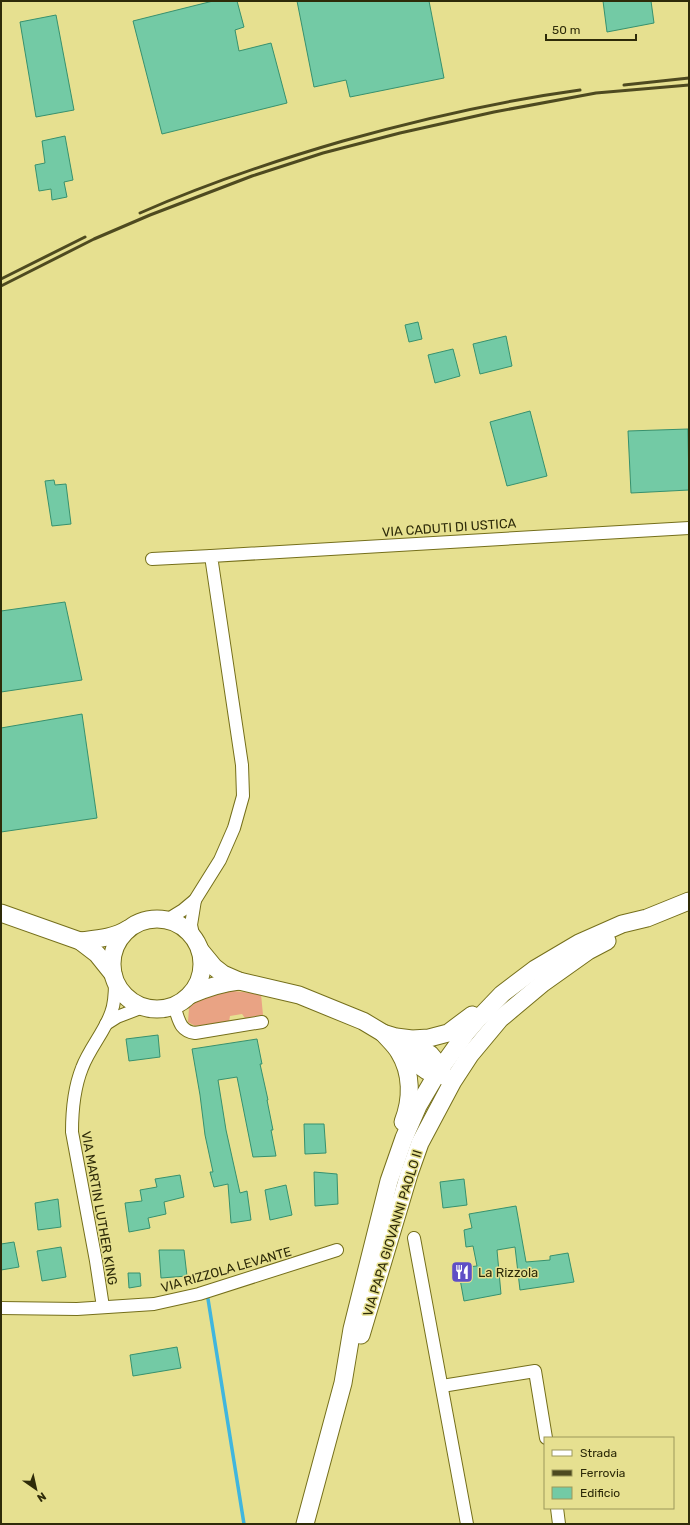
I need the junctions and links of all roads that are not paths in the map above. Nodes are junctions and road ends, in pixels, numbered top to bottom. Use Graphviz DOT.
graph roads {
  1 [pos="689,528"];
  2 [pos="210,556"];
  3 [pos="152,558"];
  4 [pos="195,900"];
  5 [pos="689,901"];
  6 [pos="1,914"];
  7 [pos="647,918"];
  8 [pos="160,920"];
  9 [pos="132,927"];
  10 [pos="80,941"];
  11 [pos="197,944"];
  12 [pos="566,950"];
  13 [pos="114,978"];
  14 [pos="239,981"];
  15 [pos="190,995"];
  16 [pos="174,1006"];
  17 [pos="143,1008"];
  18 [pos="262,1022"];
  19 [pos="106,1024"];
  20 [pos="392,1040"];
  21 [pos="438,1072"];
  22 [pos="453,1082"];
  23 [pos="382,1206"];
  24 [pos="414,1238"];
  25 [pos="337,1250"];
  26 [pos="103,1307"];
  27 [pos="1,1308"];
  28 [pos="343,1383"];
  29 [pos="442,1386"];
  30 [pos="546,1437"];
  31 [pos="557,1509"];
  32 [pos="305,1524"];
  33 [pos="467,1524"];
  34 [pos="559,1524"];
  1 -- 2 [label="street, VIA CADUTI DI USTICA"];
  2 -- 3 [label="street, VIA CADUTI DI USTICA"];
  2 -- 4 [label="street"];
  4 -- 8 [label="street"];
  4 -- 11 [label="street"];
  5 -- 7 [label="main road, VIA PAPA GIOVANNI PAOLO II"];
  6 -- 10 [label="main road"];
  7 -- 12 [label="main road, VIA PAPA GIOVANNI PAOLO II"];
  7 -- 22 [label="main road, VIA PAPA GIOVANNI PAOLO II"];
  8 -- 9 [label="main road"];
  8 -- 11 [label="main road"];
  9 -- 10 [label="main road"];
  9 -- 13 [label="main road"];
  10 -- 13 [label="main road"];
  11 -- 14 [label="main road"];
  11 -- 15 [label="main road"];
  12 -- 20 [label="main road, VIA PAPA GIOVANNI PAOLO II"];
  12 -- 21 [label="main road, VIA PAPA GIOVANNI PAOLO II"];
  13 -- 17 [label="main road"];
  13 -- 19 [label="street, VIA MARTIN LUTHER KING"];
  14 -- 15 [label="main road"];
  14 -- 20 [label="main road"];
  15 -- 16 [label="main road"];
  16 -- 17 [label="main road"];
  16 -- 18 [label="street"];
  17 -- 19 [label="street"];
  19 -- 26 [label="street, VIA MARTIN LUTHER KING"];
  20 -- 21 [label="main road"];
  20 -- 23 [label="main road, VIA PAPA GIOVANNI PAOLO II"];
  21 -- 22 [label="main road"];
  21 -- 23 [label="main road, VIA PAPA GIOVANNI PAOLO II"];
  22 -- 28 [label="main road, VIA PAPA GIOVANNI PAOLO II"];
  23 -- 28 [label="main road, VIA PAPA GIOVANNI PAOLO II"];
  24 -- 29 [label="street"];
  25 -- 26 [label="street, VIA RIZZOLA LEVANTE"];
  26 -- 27 [label="street, VIA RIZZOLA LEVANTE"];
  28 -- 32 [label="main road, VIA PAPA GIOVANNI PAOLO II"];
  29 -- 30 [label="street"];
  29 -- 33 [label="street"];
  31 -- 34 [label="street"];
}
